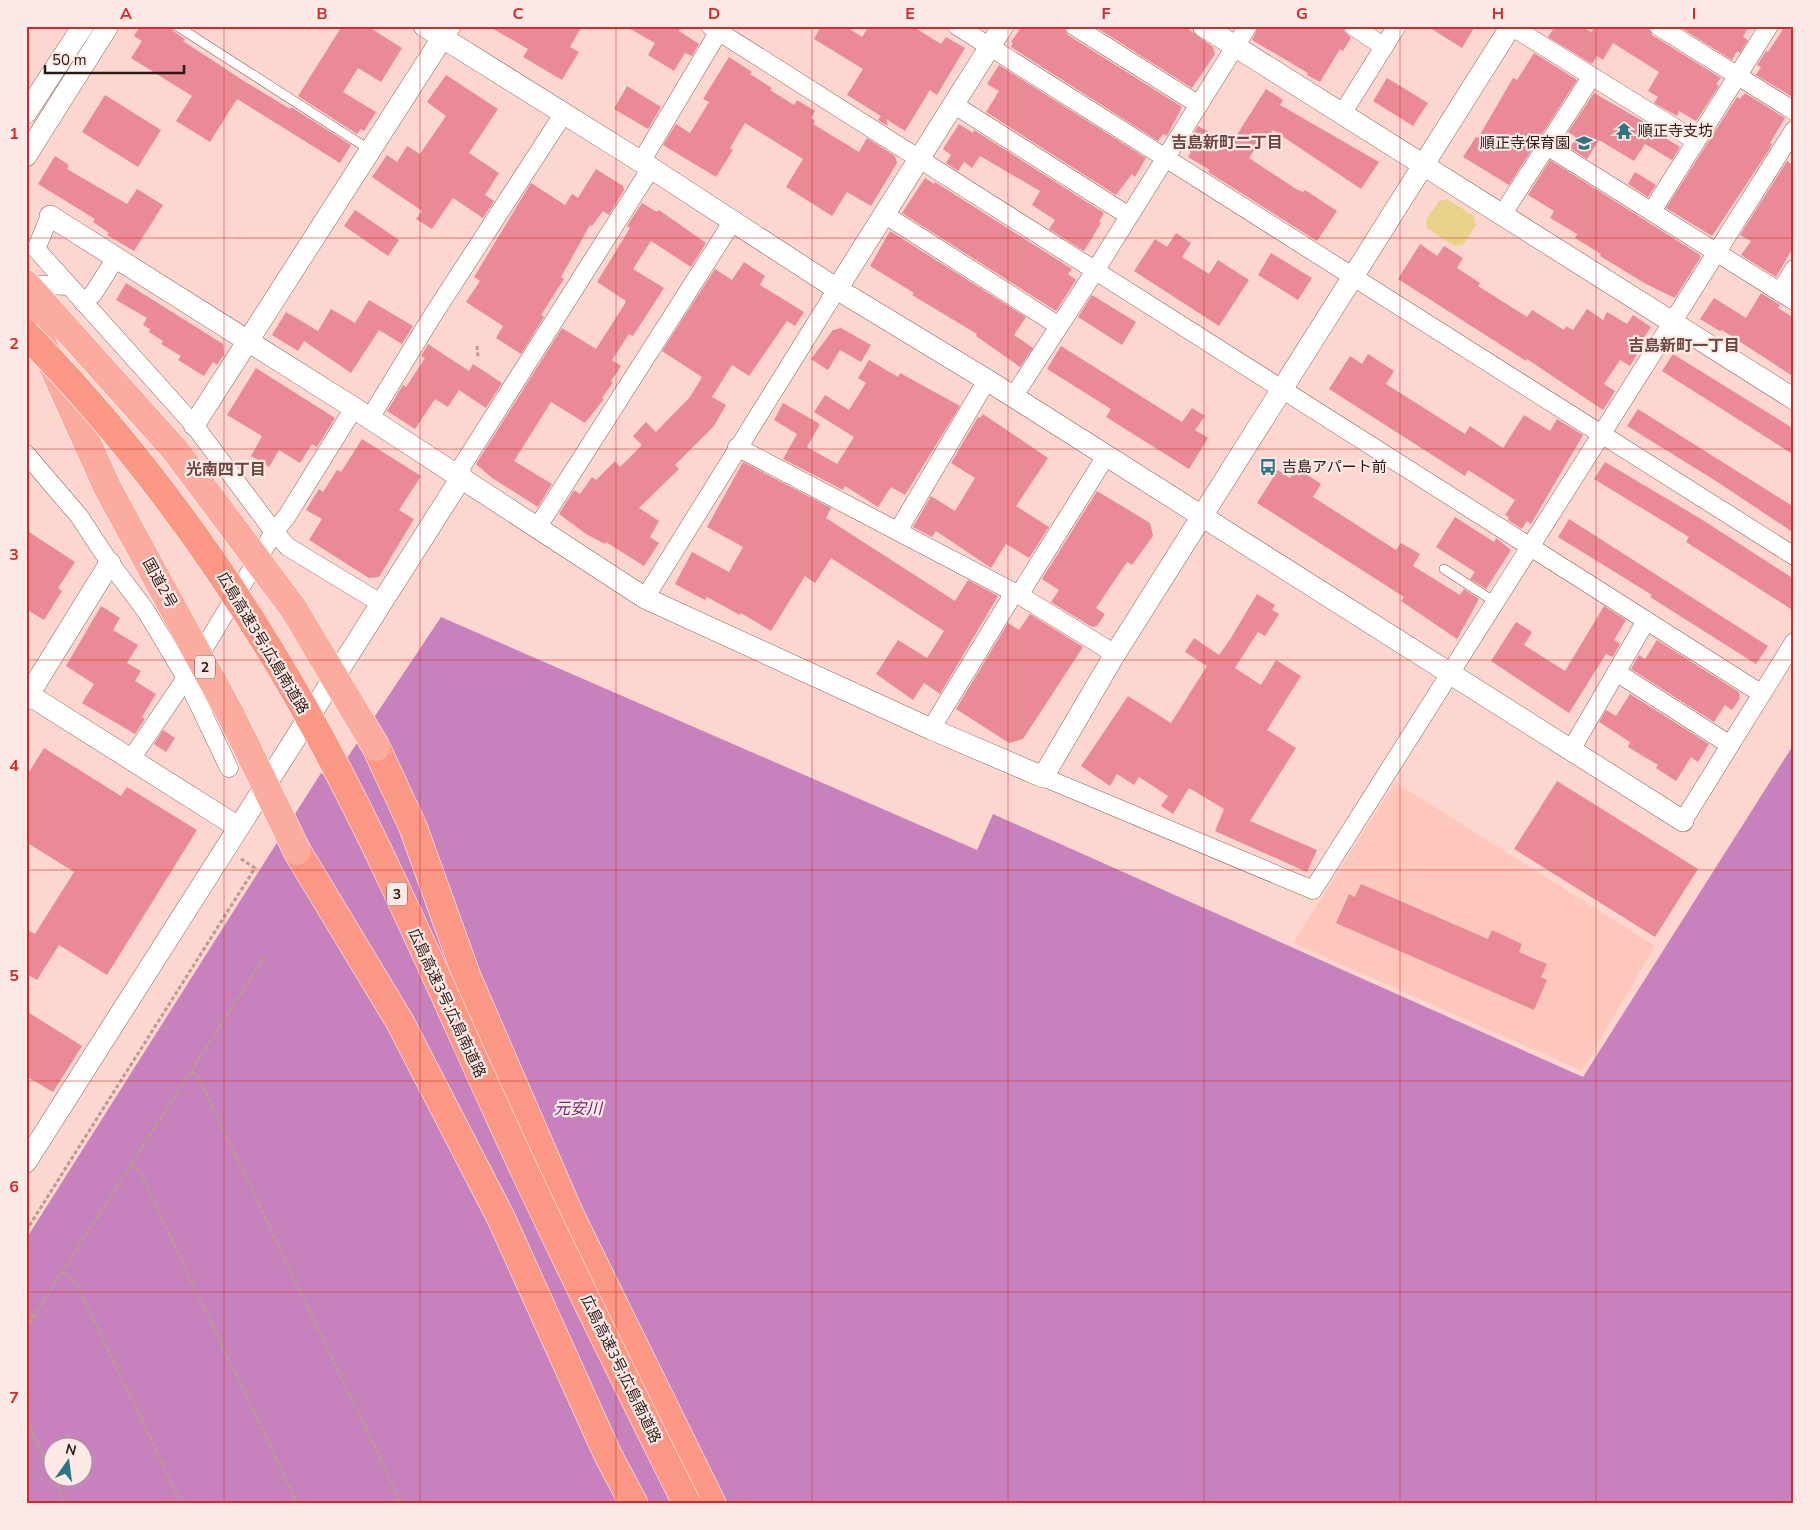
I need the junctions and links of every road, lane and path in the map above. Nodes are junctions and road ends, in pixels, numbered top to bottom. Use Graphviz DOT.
graph roads {
  1 [pos="83,26"];
  2 [pos="108,26"];
  3 [pos="176,26"];
  4 [pos="424,26"];
  5 [pos="957,26"];
  6 [pos="1003,26"];
  7 [pos="1074,26"];
  8 [pos="1203,26"];
  9 [pos="1248,26"];
  10 [pos="1352,26"];
  11 [pos="1397,26"];
  12 [pos="1511,26"];
  13 [pos="1658,26"];
  14 [pos="1769,26"];
  15 [pos="717,28"];
  16 [pos="447,32"];
  17 [pos="990,47"];
  18 [pos="1235,47"];
  19 [pos="1384,47"];
  20 [pos="1592,76"];
  21 [pos="1738,76"];
  22 [pos="954,104"];
  23 [pos="1199,105"];
  24 [pos="1794,112"];
  25 [pos="26,113"];
  26 [pos="564,113"];
  27 [pos="1342,114"];
  28 [pos="1794,130"];
  29 [pos="1696,141"];
  30 [pos="1547,146"];
  31 [pos="370,150"];
  32 [pos="26,156"];
  33 [pos="1166,158"];
  34 [pos="918,160"];
  35 [pos="646,165"];
  36 [pos="1423,165"];
  37 [pos="1652,211"];
  38 [pos="884,214"];
  39 [pos="1502,215"];
  40 [pos="50,216"];
  41 [pos="1129,216"];
  42 [pos="733,221"];
  43 [pos="1716,252"];
  44 [pos="116,258"];
  45 [pos="1794,269"];
  46 [pos="1094,272"];
  47 [pos="1353,277"];
  48 [pos="26,284"];
  49 [pos="68,286"];
  50 [pos="837,289"];
  51 [pos="1787,296"];
  52 [pos="83,302"];
  53 [pos="26,314"];
  54 [pos="1672,322"];
  55 [pos="1059,326"];
  56 [pos="26,334"];
  57 [pos="249,341"];
  58 [pos="477,346"];
  59 [pos="478,357"];
  60 [pos="986,380"];
  61 [pos="1281,390"];
  62 [pos="1013,397"];
  63 [pos="1794,399"];
  64 [pos="362,413"];
  65 [pos="194,425"];
  66 [pos="1602,434"];
  67 [pos="737,447"];
  68 [pos="26,454"];
  69 [pos="1106,456"];
  70 [pos="461,478"];
  71 [pos="1202,516"];
  72 [pos="537,528"];
  73 [pos="274,532"];
  74 [pos="898,532"];
  75 [pos="1530,547"];
  76 [pos="1794,556"];
  77 [pos="110,563"];
  78 [pos="1444,569"];
  79 [pos="1017,594"];
  80 [pos="644,598"];
  81 [pos="1495,602"];
  82 [pos="382,604"];
  83 [pos="1646,620"];
  84 [pos="1794,642"];
  85 [pos="1115,654"];
  86 [pos="1616,672"];
  87 [pos="1450,674"];
  88 [pos="186,678"];
  89 [pos="1762,694"];
  90 [pos="27,695"];
  91 [pos="931,729"];
  92 [pos="1730,745"];
  93 [pos="1571,750"];
  94 [pos="131,759"];
  95 [pos="229,768"];
  96 [pos="1043,777"];
  97 [pos="1683,821"];
  98 [pos="238,827"];
  99 [pos="234,855"];
  100 [pos="265,956"];
  101 [pos="191,1072"];
  102 [pos="26,1162"];
  103 [pos="132,1164"];
  104 [pos="26,1231"];
  105 [pos="62,1272"];
  106 [pos="26,1311"];
  107 [pos="34,1316"];
  108 [pos="26,1328"];
  109 [pos="26,1420"];
  110 [pos="42,1453"];
  111 [pos="59,1488"];
  112 [pos="67,1504"];
  113 [pos="182,1504"];
  114 [pos="298,1504"];
  115 [pos="402,1504"];
  116 [pos="634,1504"];
  117 [pos="687,1504"];
  118 [pos="712,1504"];
  1 -- 25 [label="street"];
  2 -- 32 [label="street"];
  3 -- 31 [label="lane"];
  4 -- 16 [label="street"];
  5 -- 17 [label="street"];
  6 -- 17 [label="street"];
  7 -- 23 [label="street"];
  8 -- 18 [label="street"];
  9 -- 18 [label="street"];
  10 -- 19 [label="street"];
  11 -- 19 [label="street"];
  12 -- 20 [label="street"];
  12 -- 36 [label="street"];
  13 -- 21 [label="street"];
  14 -- 21 [label="street"];
  15 -- 34 [label="street"];
  15 -- 35 [label="street"];
  16 -- 26 [label="street"];
  16 -- 31 [label="street"];
  17 -- 22 [label="street"];
  17 -- 33 [label="street"];
  18 -- 23 [label="street"];
  18 -- 27 [label="street"];
  19 -- 27 [label="street"];
  20 -- 29 [label="street"];
  20 -- 30 [label="street"];
  21 -- 24 [label="street"];
  21 -- 29 [label="street"];
  22 -- 34 [label="street"];
  22 -- 41 [label="street"];
  23 -- 33 [label="street"];
  26 -- 35 [label="street"];
  26 -- 64 [label="street"];
  27 -- 36 [label="street"];
  28 -- 43 [label="street"];
  29 -- 37 [label="street"];
  30 -- 37 [label="street"];
  30 -- 39 [label="street"];
  31 -- 57 [label="street"];
  33 -- 41 [label="street"];
  33 -- 47 [label="street"];
  34 -- 38 [label="street"];
  34 -- 46 [label="street"];
  35 -- 42 [label="street"];
  35 -- 70 [label="street"];
  36 -- 39 [label="street"];
  36 -- 47 [label="street"];
  37 -- 43 [label="street"];
  38 -- 50 [label="street"];
  38 -- 55 [label="street"];
  39 -- 54 [label="street"];
  40 -- 44 [label="street"];
  40 -- 49 [label="street"];
  41 -- 46 [label="street"];
  42 -- 50 [label="street"];
  42 -- 72 [label="street"];
  43 -- 51 [label="street"];
  43 -- 54 [label="street"];
  44 -- 52 [label="street"];
  44 -- 57 [label="street"];
  45 -- 51 [label="street"];
  46 -- 55 [label="street"];
  46 -- 61 [label="street"];
  47 -- 61 [label="street"];
  47 -- 66 [label="street"];
  48 -- 49 [label="street"];
  48 -- 118 [label="highway, bridge"];
  49 -- 52 [label="street"];
  50 -- 60 [label="street"];
  50 -- 67 [label="street"];
  52 -- 65 [label="street"];
  53 -- 116 [label="highway, 国道2号 / 2, bridge"];
  54 -- 63 [label="street"];
  54 -- 66 [label="street"];
  55 -- 62 [label="street"];
  56 -- 117 [label="highway, 広島高速3号;広島南道路 / 3, bridge"];
  57 -- 64 [label="street"];
  57 -- 65 [label="street"];
  58 -- 59 [label="path"];
  60 -- 62 [label="street"];
  60 -- 74 [label="street"];
  61 -- 71 [label="street"];
  61 -- 75 [label="street"];
  62 -- 69 [label="street"];
  64 -- 70 [label="street"];
  64 -- 73 [label="street"];
  65 -- 73 [label="street"];
  66 -- 75 [label="street"];
  66 -- 76 [label="street"];
  67 -- 74 [label="street"];
  67 -- 80 [label="street"];
  68 -- 77 [label="street"];
  69 -- 71 [label="street"];
  69 -- 79 [label="street"];
  70 -- 72 [label="street"];
  70 -- 82 [label="street"];
  71 -- 85 [label="street"];
  71 -- 87 [label="street"];
  72 -- 80 [label="street"];
  73 -- 82 [label="street"];
  73 -- 88 [label="street"];
  74 -- 79 [label="street"];
  75 -- 81 [label="street"];
  75 -- 83 [label="street"];
  77 -- 88 [label="street"];
  77 -- 90 [label="street"];
  78 -- 81 [label="lane"];
  79 -- 85 [label="street"];
  79 -- 91 [label="street"];
  80 -- 91 [label="street"];
  81 -- 87 [label="street"];
  82 -- 98 [label="street"];
  83 -- 86 [label="street"];
  83 -- 89 [label="street"];
  84 -- 89 [label="street"];
  85 -- 96 [label="street"];
  86 -- 92 [label="street"];
  86 -- 93 [label="street"];
  87 -- 93 [label="street"];
  87 -- 96 [label="street"];
  88 -- 94 [label="street"];
  88 -- 95 [label="street"];
  89 -- 92 [label="street"];
  90 -- 94 [label="street"];
  91 -- 96 [label="street"];
  92 -- 97 [label="street"];
  93 -- 97 [label="street"];
  94 -- 98 [label="street"];
  98 -- 102 [label="street"];
  99 -- 104 [label="path"];
  100 -- 101 [label="path"];
  101 -- 103 [label="path"];
  101 -- 115 [label="path"];
  103 -- 105 [label="path"];
  103 -- 114 [label="path"];
  105 -- 107 [label="path"];
  105 -- 113 [label="path"];
  106 -- 107 [label="path"];
  107 -- 108 [label="path"];
  109 -- 110 [label="path"];
  111 -- 112 [label="path"];
}
